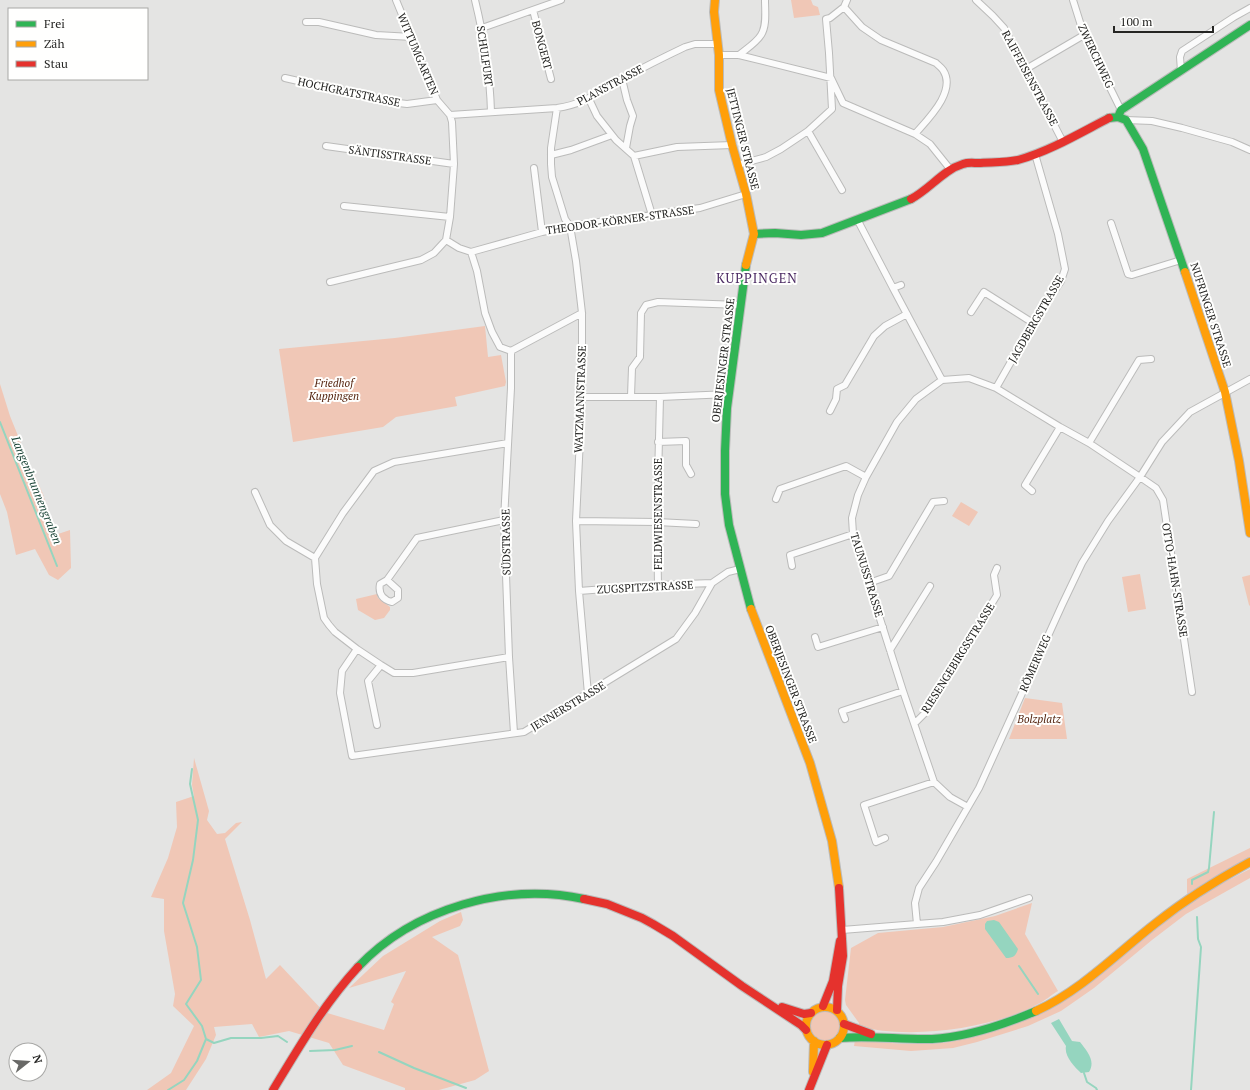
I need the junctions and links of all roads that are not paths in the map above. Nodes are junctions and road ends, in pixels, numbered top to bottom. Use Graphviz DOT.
graph roads {
  1 [pos="396,0"];
  2 [pos="475,0"];
  3 [pos="540,0"];
  4 [pos="560,0"];
  5 [pos="715,0"];
  6 [pos="766,0"];
  7 [pos="846,0"];
  8 [pos="976,0"];
  9 [pos="1073,0"];
  10 [pos="541,7"];
  11 [pos="844,7"];
  12 [pos="1250,8"];
  13 [pos="533,10"];
  14 [pos="306,22"];
  15 [pos="1250,25"];
  16 [pos="482,28"];
  17 [pos="1084,35"];
  18 [pos="412,37"];
  19 [pos="718,44"];
  20 [pos="719,55"];
  21 [pos="739,55"];
  22 [pos="1026,69"];
  23 [pos="1181,71"];
  24 [pos="285,78"];
  25 [pos="831,78"];
  26 [pos="551,79"];
  27 [pos="622,79"];
  28 [pos="589,99"];
  29 [pos="437,100"];
  30 [pos="843,103"];
  31 [pos="557,108"];
  32 [pos="832,109"];
  33 [pos="491,112"];
  34 [pos="450,114"];
  35 [pos="1122,116"];
  36 [pos="808,131"];
  37 [pos="915,134"];
  38 [pos="612,135"];
  39 [pos="1063,142"];
  40 [pos="732,145"];
  41 [pos="326,146"];
  42 [pos="626,148"];
  43 [pos="1250,150"];
  44 [pos="1035,154"];
  45 [pos="551,155"];
  46 [pos="634,156"];
  47 [pos="454,164"];
  48 [pos="737,165"];
  49 [pos="534,168"];
  50 [pos="950,169"];
  51 [pos="842,190"];
  52 [pos="746,194"];
  53 [pos="344,206"];
  54 [pos="652,214"];
  55 [pos="450,217"];
  56 [pos="858,219"];
  57 [pos="1111,223"];
  58 [pos="570,226"];
  59 [pos="542,232"];
  60 [pos="754,234"];
  61 [pos="446,240"];
  62 [pos="471,252"];
  63 [pos="1181,260"];
  64 [pos="330,282"];
  65 [pos="901,285"];
  66 [pos="893,288"];
  67 [pos="740,305"];
  68 [pos="971,312"];
  69 [pos="582,313"];
  70 [pos="907,314"];
  71 [pos="1033,322"];
  72 [pos="511,351"];
  73 [pos="1151,359"];
  74 [pos="1250,379"];
  75 [pos="942,380"];
  76 [pos="996,388"];
  77 [pos="1225,392"];
  78 [pos="729,394"];
  79 [pos="631,396"];
  80 [pos="582,397"];
  81 [pos="660,397"];
  82 [pos="830,412"];
  83 [pos="1060,427"];
  84 [pos="658,442"];
  85 [pos="508,443"];
  86 [pos="1089,443"];
  87 [pos="690,474"];
  88 [pos="866,477"];
  89 [pos="1140,477"];
  90 [pos="1032,491"];
  91 [pos="256,492"];
  92 [pos="776,499"];
  93 [pos="944,501"];
  94 [pos="504,520"];
  95 [pos="576,521"];
  96 [pos="657,522"];
  97 [pos="696,524"];
  98 [pos="1250,533"];
  99 [pos="853,534"];
  100 [pos="315,558"];
  101 [pos="792,566"];
  102 [pos="997,568"];
  103 [pos="740,569"];
  104 [pos="387,580"];
  105 [pos="712,583"];
  106 [pos="869,583"];
  107 [pos="658,585"];
  108 [pos="930,586"];
  109 [pos="578,591"];
  110 [pos="882,627"];
  111 [pos="815,637"];
  112 [pos="357,649"];
  113 [pos="890,650"];
  114 [pos="510,657"];
  115 [pos="381,665"];
  116 [pos="903,691"];
  117 [pos="1192,692"];
  118 [pos="588,694"];
  119 [pos="845,719"];
  120 [pos="914,723"];
  121 [pos="377,725"];
  122 [pos="514,733"];
  123 [pos="934,782"];
  124 [pos="968,807"];
  125 [pos="886,838"];
  126 [pos="1250,862"];
  127 [pos="1029,898"];
  128 [pos="917,924"];
  129 [pos="842,933"];
  130 [pos="767,1002"];
  131 [pos="823,1006"];
  132 [pos="837,1010"];
  133 [pos="811,1013"];
  134 [pos="844,1024"];
  135 [pos="806,1030"];
  136 [pos="876,1036"];
  137 [pos="840,1038"];
  138 [pos="814,1041"];
  139 [pos="827,1045"];
  140 [pos="814,1077"];
  141 [pos="273,1090"];
  142 [pos="809,1090"];
  1 -- 18 [label="street, WITTUMGARTEN"];
  2 -- 16 [label="street, SCHULFURT"];
  3 -- 10 [label="street, BONGERT"];
  4 -- 10 [label="street"];
  5 -- 19 [label="main road, JETTINGER STRASSE"];
  6 -- 21 [label="street"];
  7 -- 11 [label="street"];
  8 -- 22 [label="street, RAIFFEISENSTRASSE"];
  9 -- 17 [label="street, ZWERCHWEG"];
  10 -- 13 [label="street"];
  11 -- 25 [label="street"];
  11 -- 37 [label="street"];
  12 -- 23 [label="street"];
  13 -- 16 [label="street"];
  13 -- 26 [label="street, BONGERT"];
  14 -- 18 [label="street"];
  15 -- 23 [label="main road"];
  16 -- 33 [label="street, SCHULFURT"];
  17 -- 22 [label="street"];
  17 -- 35 [label="street, ZWERCHWEG"];
  18 -- 29 [label="street, WITTUMGARTEN"];
  19 -- 20 [label="main road, JETTINGER STRASSE"];
  19 -- 27 [label="street, PLANSTRASSE"];
  20 -- 21 [label="street"];
  20 -- 40 [label="main road, JETTINGER STRASSE"];
  21 -- 25 [label="street"];
  22 -- 39 [label="street, RAIFFEISENSTRASSE"];
  23 -- 35 [label="main road"];
  24 -- 29 [label="street, HOCHGRATSTRASSE"];
  25 -- 30 [label="street"];
  25 -- 32 [label="street"];
  27 -- 28 [label="street, PLANSTRASSE"];
  27 -- 42 [label="street"];
  28 -- 31 [label="street, PLANSTRASSE"];
  28 -- 38 [label="street"];
  29 -- 34 [label="street, WITTUMGARTEN"];
  30 -- 32 [label="street"];
  30 -- 37 [label="street"];
  31 -- 33 [label="street, PLANSTRASSE"];
  31 -- 45 [label="street, WATZMANNSTRASSE"];
  32 -- 36 [label="street"];
  33 -- 34 [label="street, PLANSTRASSE"];
  34 -- 47 [label="street"];
  35 -- 39 [label="main road"];
  35 -- 43 [label="street"];
  35 -- 63 [label="main road, NUFRINGER STRASSE"];
  36 -- 48 [label="street"];
  36 -- 51 [label="street"];
  37 -- 50 [label="street"];
  38 -- 42 [label="street"];
  38 -- 45 [label="street"];
  39 -- 44 [label="main road"];
  40 -- 46 [label="street"];
  40 -- 48 [label="main road, JETTINGER STRASSE"];
  41 -- 47 [label="street, SÄNTISSTRASSE"];
  42 -- 46 [label="street"];
  44 -- 50 [label="main road"];
  44 -- 71 [label="street, JAGDBERGSTRASSE"];
  45 -- 58 [label="street, WATZMANNSTRASSE"];
  46 -- 54 [label="street"];
  47 -- 55 [label="street"];
  48 -- 52 [label="main road, JETTINGER STRASSE"];
  49 -- 59 [label="street"];
  50 -- 56 [label="main road"];
  52 -- 54 [label="street, THEODOR-KÖRNER-STRASSE"];
  52 -- 60 [label="main road, JETTINGER STRASSE"];
  53 -- 55 [label="street"];
  54 -- 58 [label="street, THEODOR-KÖRNER-STRASSE"];
  55 -- 61 [label="street"];
  56 -- 60 [label="main road"];
  56 -- 66 [label="street"];
  57 -- 63 [label="street"];
  58 -- 59 [label="street, THEODOR-KÖRNER-STRASSE"];
  58 -- 69 [label="street, WATZMANNSTRASSE"];
  59 -- 62 [label="street, THEODOR-KÖRNER-STRASSE"];
  60 -- 67 [label="main road, OBERJESINGER STRASSE"];
  61 -- 62 [label="street"];
  61 -- 64 [label="street"];
  62 -- 72 [label="street"];
  63 -- 77 [label="main road, NUFRINGER STRASSE"];
  65 -- 66 [label="street"];
  66 -- 70 [label="street"];
  67 -- 78 [label="main road, OBERJESINGER STRASSE"];
  67 -- 79 [label="street"];
  68 -- 71 [label="street"];
  69 -- 72 [label="street"];
  69 -- 80 [label="street, WATZMANNSTRASSE"];
  70 -- 75 [label="street"];
  70 -- 82 [label="street"];
  71 -- 76 [label="street, JAGDBERGSTRASSE"];
  72 -- 85 [label="street, SÜDSTRASSE"];
  73 -- 86 [label="street"];
  74 -- 77 [label="street, RÖMERWEG"];
  75 -- 76 [label="street"];
  75 -- 88 [label="street, TAUNUSSTRASSE"];
  76 -- 83 [label="street"];
  77 -- 89 [label="street, RÖMERWEG"];
  77 -- 98 [label="main road, NUFRINGER STRASSE"];
  78 -- 81 [label="street"];
  78 -- 103 [label="main road, OBERJESINGER STRASSE"];
  79 -- 80 [label="street"];
  79 -- 81 [label="street"];
  80 -- 95 [label="street, WATZMANNSTRASSE"];
  81 -- 84 [label="street, FELDWIESENSTRASSE"];
  83 -- 86 [label="street"];
  83 -- 90 [label="street"];
  84 -- 87 [label="street, FELDWIESENSTRASSE"];
  84 -- 96 [label="street, FELDWIESENSTRASSE"];
  85 -- 94 [label="street, SÜDSTRASSE"];
  85 -- 100 [label="street"];
  86 -- 89 [label="street"];
  88 -- 92 [label="street"];
  88 -- 99 [label="street, TAUNUSSTRASSE"];
  89 -- 117 [label="street, OTTO-HAHN-STRASSE"];
  89 -- 124 [label="street, RÖMERWEG"];
  91 -- 100 [label="street"];
  93 -- 106 [label="street"];
  94 -- 104 [label="street"];
  94 -- 114 [label="street, SÜDSTRASSE"];
  95 -- 96 [label="street"];
  95 -- 109 [label="street, WATZMANNSTRASSE"];
  96 -- 97 [label="street"];
  96 -- 107 [label="street, FELDWIESENSTRASSE"];
  99 -- 101 [label="street"];
  99 -- 106 [label="street, TAUNUSSTRASSE"];
  100 -- 112 [label="street"];
  102 -- 120 [label="street, RIESENGEBIRGSSTRASSE"];
  103 -- 105 [label="street, JENNERSTRASSE"];
  103 -- 129 [label="main road, OBERJESINGER STRASSE"];
  105 -- 107 [label="street, ZUGSPITZSTRASSE"];
  105 -- 118 [label="street, JENNERSTRASSE"];
  106 -- 110 [label="street, TAUNUSSTRASSE"];
  107 -- 109 [label="street, ZUGSPITZSTRASSE"];
  108 -- 113 [label="street"];
  109 -- 118 [label="street, WATZMANNSTRASSE"];
  110 -- 111 [label="street"];
  110 -- 113 [label="street, TAUNUSSTRASSE"];
  112 -- 115 [label="street"];
  112 -- 122 [label="street, JENNERSTRASSE"];
  113 -- 116 [label="street, TAUNUSSTRASSE"];
  114 -- 115 [label="street"];
  114 -- 122 [label="street, SÜDSTRASSE"];
  115 -- 121 [label="street"];
  116 -- 119 [label="street"];
  116 -- 120 [label="street, TAUNUSSTRASSE"];
  118 -- 122 [label="street, JENNERSTRASSE"];
  120 -- 123 [label="street, TAUNUSSTRASSE"];
  123 -- 124 [label="street, TAUNUSSTRASSE"];
  123 -- 125 [label="street"];
  124 -- 128 [label="street, RÖMERWEG"];
  126 -- 136 [label="main road"];
  127 -- 128 [label="street"];
  128 -- 129 [label="street"];
  129 -- 131 [label="main road"];
  129 -- 132 [label="main road"];
  130 -- 133 [label="main road"];
  130 -- 135 [label="main road"];
  130 -- 141 [label="main road"];
  131 -- 132 [label="main road"];
  131 -- 133 [label="main road"];
  132 -- 134 [label="main road"];
  133 -- 135 [label="main road"];
  134 -- 136 [label="main road"];
  134 -- 137 [label="main road"];
  135 -- 138 [label="main road"];
  136 -- 137 [label="main road"];
  137 -- 139 [label="main road"];
  138 -- 139 [label="main road"];
  138 -- 140 [label="main road"];
  139 -- 140 [label="main road"];
  140 -- 142 [label="main road"];
}
